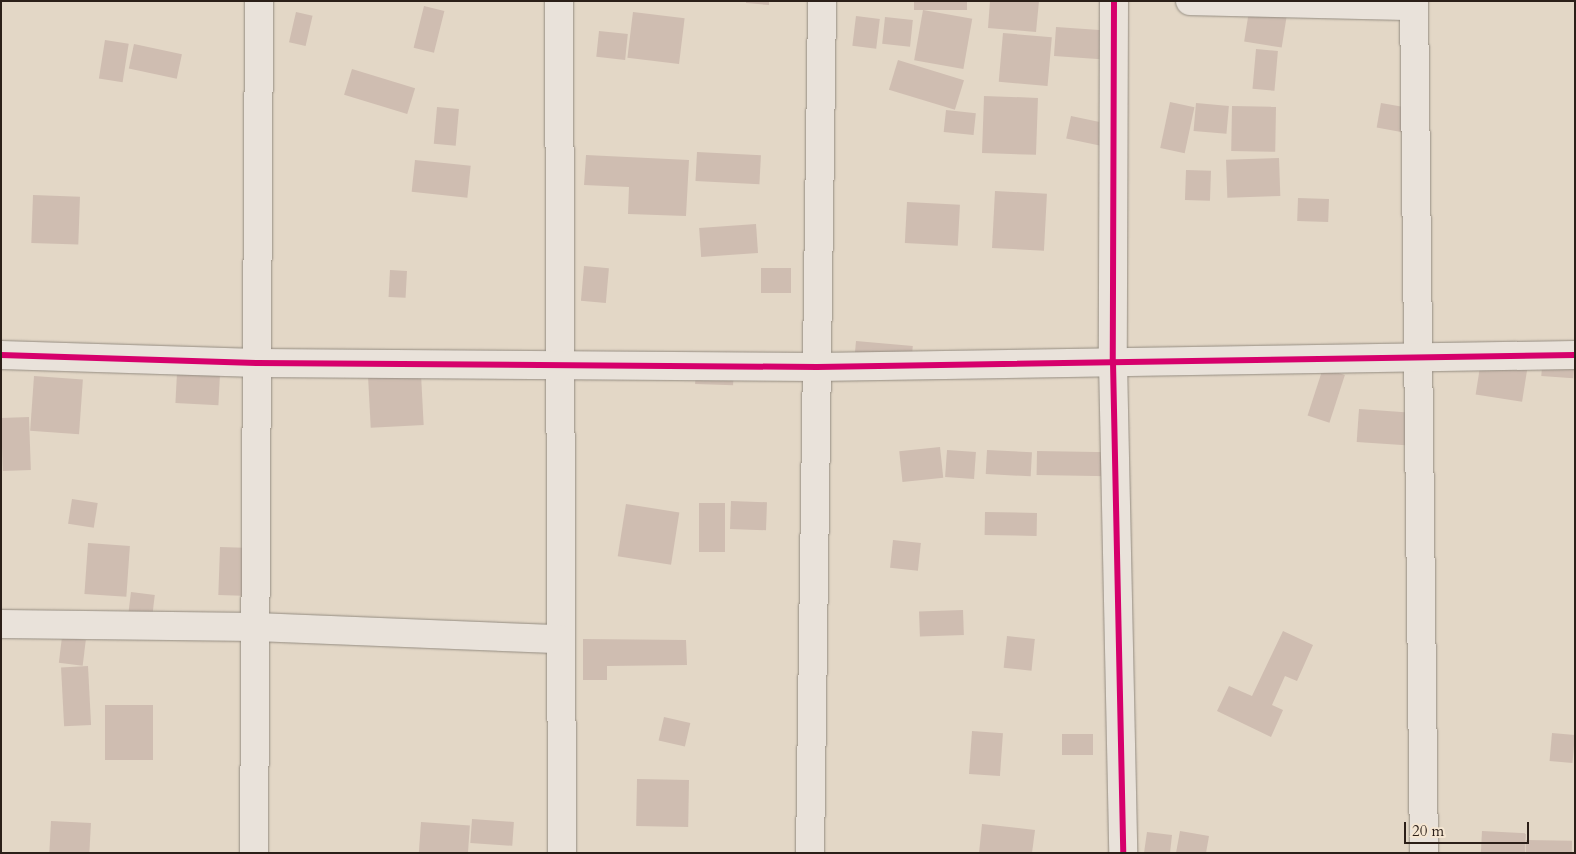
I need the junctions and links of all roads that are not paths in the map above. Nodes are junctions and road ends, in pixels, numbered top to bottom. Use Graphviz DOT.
graph roads {
  1 [pos="259,1"];
  2 [pos="559,1"];
  3 [pos="822,1"];
  4 [pos="1114,1"];
  5 [pos="1190,1"];
  6 [pos="1414,3"];
  7 [pos="1,355"];
  8 [pos="1575,355"];
  9 [pos="1418,356"];
  10 [pos="257,362"];
  11 [pos="1113,362"];
  12 [pos="561,364"];
  13 [pos="817,367"];
  14 [pos="1,624"];
  15 [pos="256,627"];
  16 [pos="561,640"];
  17 [pos="254,853"];
  18 [pos="562,853"];
  19 [pos="810,853"];
  20 [pos="1123,853"];
  21 [pos="1424,853"];
  1 -- 10 [label="street"];
  2 -- 12 [label="street"];
  3 -- 13 [label="street"];
  4 -- 11 [label="street"];
  5 -- 6 [label="street"];
  6 -- 9 [label="street"];
  7 -- 10 [label="street"];
  8 -- 9 [label="street"];
  9 -- 11 [label="street"];
  9 -- 21 [label="street"];
  10 -- 12 [label="street"];
  10 -- 15 [label="street"];
  11 -- 13 [label="street"];
  11 -- 20 [label="street"];
  12 -- 13 [label="street"];
  12 -- 16 [label="street"];
  13 -- 19 [label="street"];
  14 -- 15 [label="street"];
  15 -- 16 [label="street"];
  15 -- 17 [label="street"];
  16 -- 18 [label="street"];
}
